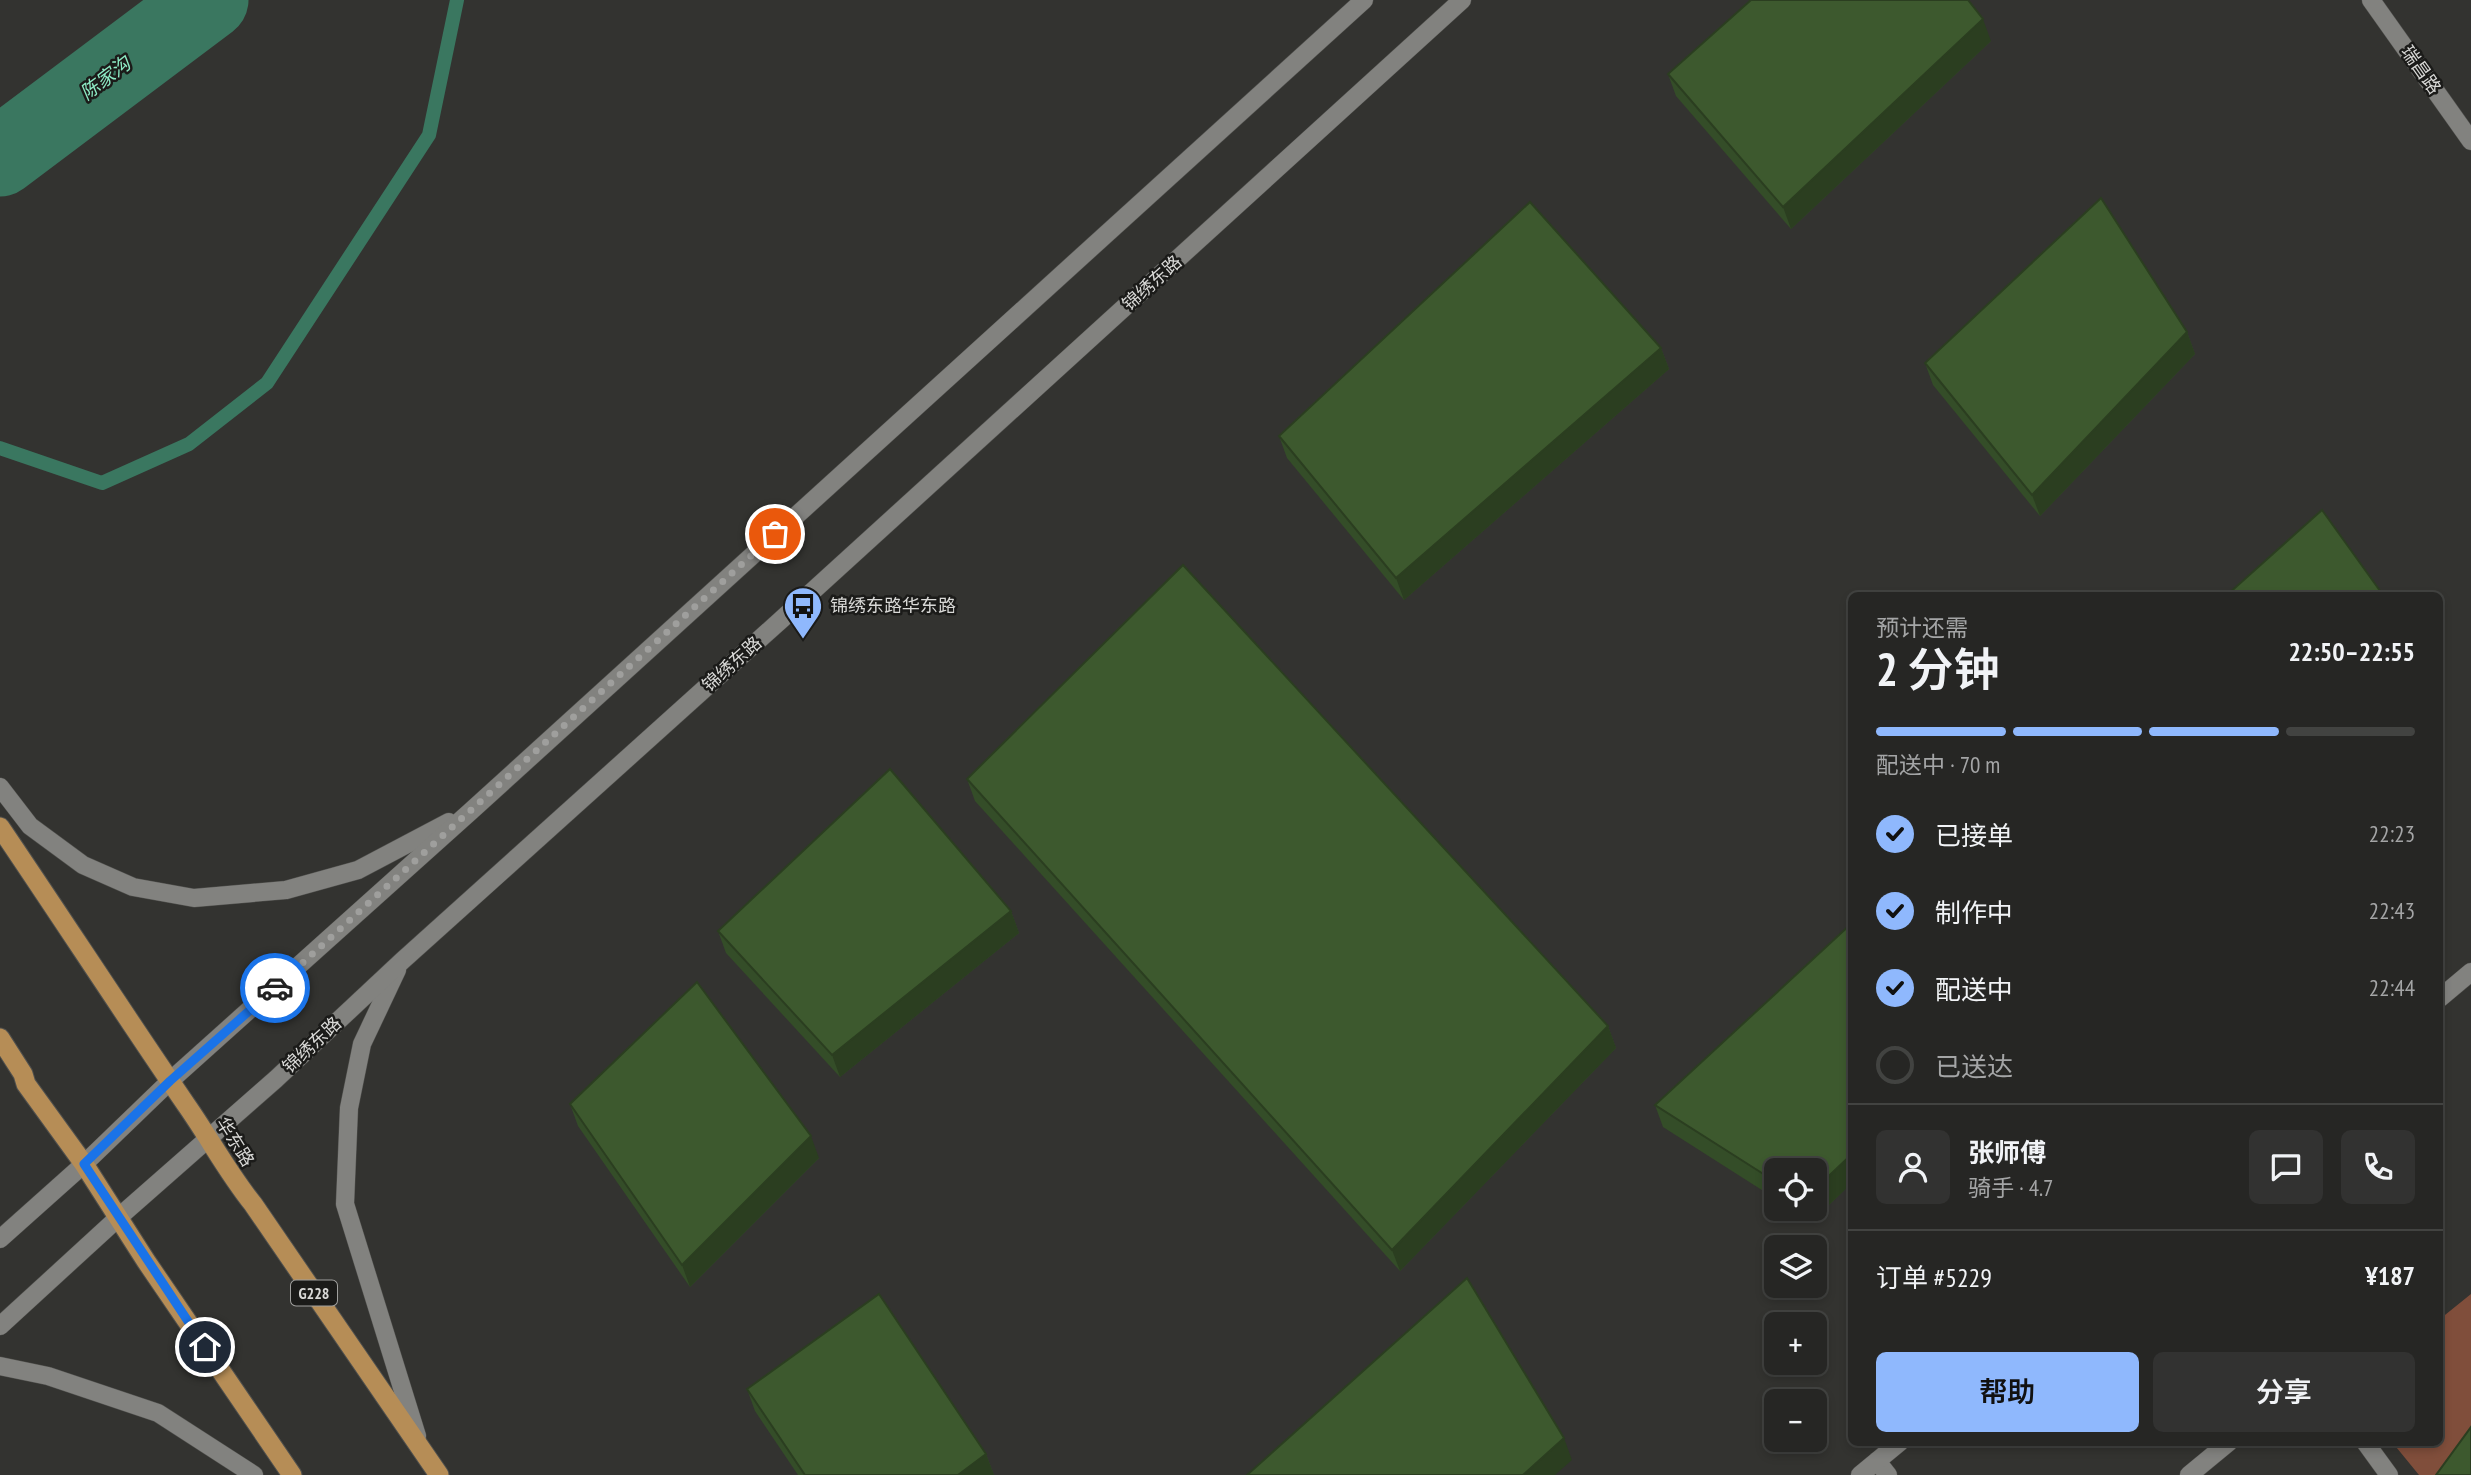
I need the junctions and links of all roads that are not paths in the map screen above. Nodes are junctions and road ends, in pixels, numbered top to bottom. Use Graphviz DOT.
graph roads {
  1 [pos="1364,0"];
  2 [pos="1462,0"];
  3 [pos="2371,0"];
  4 [pos="2471,141"];
  5 [pos="0,787"];
  6 [pos="471,811"];
  7 [pos="0,827"];
  8 [pos="402,961"];
  9 [pos="2471,972"];
  10 [pos="2443,995"];
  11 [pos="0,1038"];
  12 [pos="170,1081"];
  13 [pos="209,1138"];
  14 [pos="84,1164"];
  15 [pos="119,1217"];
  16 [pos="0,1239"];
  17 [pos="0,1326"];
  18 [pos="0,1366"];
  19 [pos="1897,1446"];
  20 [pos="2224,1446"];
  21 [pos="2368,1446"];
  22 [pos="420,1448"];
  23 [pos="1882,1468"];
  24 [pos="254,1475"];
  25 [pos="292,1475"];
  26 [pos="439,1475"];
  27 [pos="1860,1475"];
  28 [pos="2189,1475"];
  29 [pos="2389,1475"];
  1 -- 6 [label="main road"];
  2 -- 8 [label="main road, 锦绣东路"];
  3 -- 4 [label="main road, 瑞昌路"];
  5 -- 6 [label="main road"];
  6 -- 12 [label="main road"];
  7 -- 12 [label="highway, 华东路 / G228"];
  8 -- 13 [label="main road, 锦绣东路"];
  8 -- 22 [label="main road"];
  9 -- 10 [label="main road"];
  11 -- 14 [label="highway"];
  12 -- 13 [label="highway, 华东路 / G228"];
  12 -- 14 [label="main road"];
  13 -- 15 [label="main road, 锦绣东路"];
  13 -- 22 [label="highway, 华东路 / G228"];
  14 -- 15 [label="highway"];
  14 -- 16 [label="main road"];
  15 -- 17 [label="main road, 锦绣东路"];
  15 -- 25 [label="highway"];
  18 -- 24 [label="main road"];
  19 -- 23 [label="main road"];
  20 -- 28 [label="main road"];
  21 -- 29 [label="main road"];
  22 -- 26 [label="highway, 华东路 / G228"];
  23 -- 27 [label="main road"];
}
